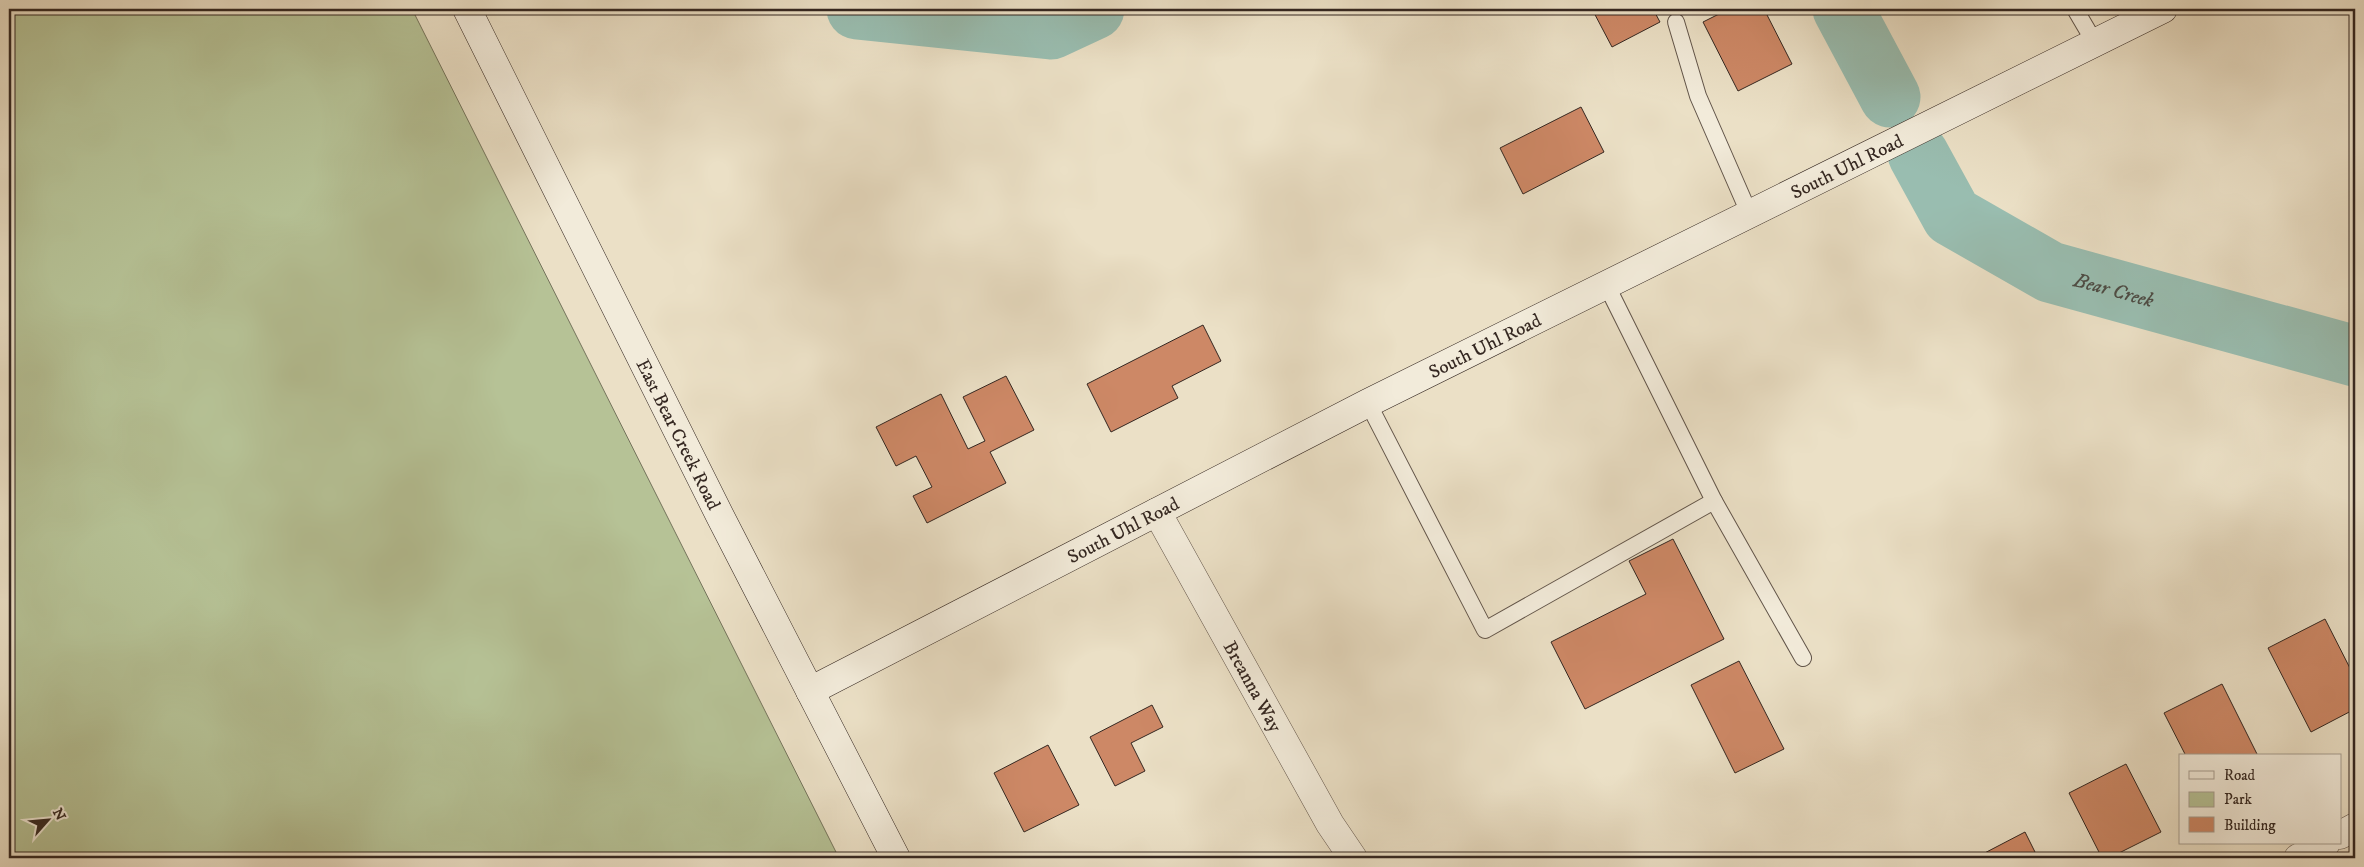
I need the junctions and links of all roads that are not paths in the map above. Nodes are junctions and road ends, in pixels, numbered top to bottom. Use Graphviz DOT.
graph roads {
  1 [pos="467,9"];
  2 [pos="2075,9"];
  3 [pos="2164,9"];
  4 [pos="1676,22"];
  5 [pos="2094,43"];
  6 [pos="1749,213"];
  7 [pos="1606,284"];
  8 [pos="1368,402"];
  9 [pos="1714,502"];
  10 [pos="1156,512"];
  11 [pos="1803,658"];
  12 [pos="810,691"];
  13 [pos="2355,827"];
  14 [pos="2342,834"];
  15 [pos="2324,844"];
  16 [pos="896,858"];
  17 [pos="1353,858"];
  18 [pos="2298,858"];
  1 -- 12 [label="main road, East Bear Creek Road"];
  2 -- 5 [label="lane"];
  3 -- 5 [label="main road, South Uhl Road"];
  4 -- 6 [label="lane"];
  5 -- 6 [label="main road, South Uhl Road"];
  6 -- 7 [label="main road, South Uhl Road"];
  7 -- 8 [label="main road, South Uhl Road"];
  7 -- 9 [label="lane"];
  8 -- 9 [label="lane"];
  8 -- 10 [label="main road, South Uhl Road"];
  9 -- 11 [label="lane"];
  10 -- 12 [label="main road, South Uhl Road"];
  10 -- 17 [label="main road, Breanna Way"];
  12 -- 16 [label="main road, East Bear Creek Road"];
  13 -- 14 [label="main road"];
  15 -- 18 [label="main road"];
}
